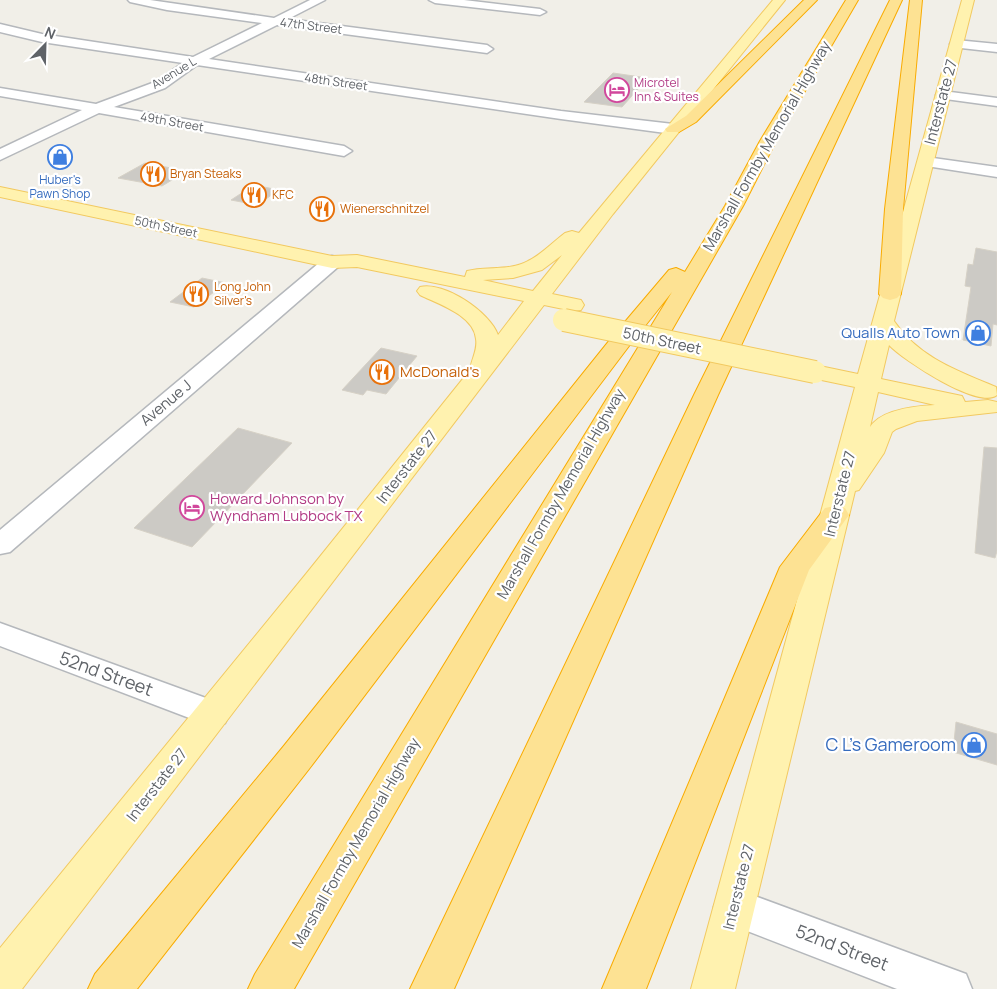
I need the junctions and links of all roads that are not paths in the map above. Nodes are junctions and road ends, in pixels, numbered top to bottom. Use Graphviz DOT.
graph roads {
  1 [pos="134,0"];
  2 [pos="319,0"];
  3 [pos="435,0"];
  4 [pos="779,0"];
  5 [pos="811,0"];
  6 [pos="852,0"];
  7 [pos="896,0"];
  8 [pos="916,0"];
  9 [pos="968,0"];
  10 [pos="540,12"];
  11 [pos="275,21"];
  12 [pos="0,28"];
  13 [pos="956,44"];
  14 [pos="997,48"];
  15 [pos="487,49"];
  16 [pos="194,61"];
  17 [pos="0,92"];
  18 [pos="943,95"];
  19 [pos="997,102"];
  20 [pos="96,109"];
  21 [pos="673,129"];
  22 [pos="344,151"];
  23 [pos="0,155"];
  24 [pos="926,162"];
  25 [pos="997,172"];
  26 [pos="0,192"];
  27 [pos="734,206"];
  28 [pos="607,210"];
  29 [pos="332,262"];
  30 [pos="400,270"];
  31 [pos="426,291"];
  32 [pos="890,294"];
  33 [pos="533,305"];
  34 [pos="883,322"];
  35 [pos="870,375"];
  36 [pos="477,377"];
  37 [pos="992,401"];
  38 [pos="838,505"];
  39 [pos="0,545"];
  40 [pos="0,634"];
  41 [pos="213,714"];
  42 [pos="733,907"];
  43 [pos="0,982"];
  44 [pos="110,989"];
  45 [pos="270,989"];
  46 [pos="432,989"];
  47 [pos="624,989"];
  48 [pos="714,989"];
  49 [pos="951,989"];
  1 -- 11 [label="street, 47th Street"];
  2 -- 11 [label="street, Avenue L"];
  3 -- 10 [label="street"];
  4 -- 21 [label="main road, Interstate 27"];
  5 -- 21 [label="highway"];
  6 -- 27 [label="highway, Marshall Formby Memorial Highway"];
  7 -- 46 [label="highway"];
  8 -- 32 [label="highway"];
  9 -- 13 [label="main road, Interstate 27"];
  11 -- 15 [label="street, 47th Street"];
  11 -- 16 [label="street, Avenue L"];
  12 -- 16 [label="street, 48th Street"];
  13 -- 14 [label="street"];
  13 -- 18 [label="main road, Interstate 27"];
  16 -- 20 [label="street, Avenue L"];
  16 -- 21 [label="street, 48th Street"];
  17 -- 20 [label="street, 49th Street"];
  18 -- 19 [label="street"];
  18 -- 24 [label="main road, Interstate 27"];
  20 -- 22 [label="street, 49th Street"];
  20 -- 23 [label="street, Avenue L"];
  21 -- 28 [label="main road, Interstate 27"];
  24 -- 25 [label="street"];
  24 -- 32 [label="main road, Interstate 27"];
  26 -- 29 [label="main road, 50th Street"];
  27 -- 44 [label="highway"];
  27 -- 45 [label="highway, Marshall Formby Memorial Highway"];
  28 -- 30 [label="main road"];
  28 -- 33 [label="main road, Interstate 27"];
  29 -- 30 [label="main road, 50th Street"];
  29 -- 31 [label="main road, 50th Street"];
  29 -- 39 [label="street, Avenue J"];
  30 -- 33 [label="main road, 50th Street"];
  31 -- 33 [label="main road, 50th Street"];
  31 -- 36 [label="main road"];
  32 -- 34 [label="main road, Interstate 27"];
  33 -- 35 [label="main road, 50th Street, bridge"];
  33 -- 36 [label="main road, Interstate 27"];
  34 -- 35 [label="main road, Interstate 27"];
  34 -- 37 [label="main road"];
  35 -- 37 [label="main road, 50th Street"];
  35 -- 38 [label="main road, Interstate 27"];
  36 -- 41 [label="main road, Interstate 27"];
  37 -- 38 [label="main road"];
  38 -- 42 [label="main road, Interstate 27"];
  38 -- 47 [label="highway"];
  40 -- 41 [label="street, 52nd Street"];
  41 -- 43 [label="main road, Interstate 27"];
  42 -- 48 [label="main road, Interstate 27"];
  42 -- 49 [label="street, 52nd Street"];
}
